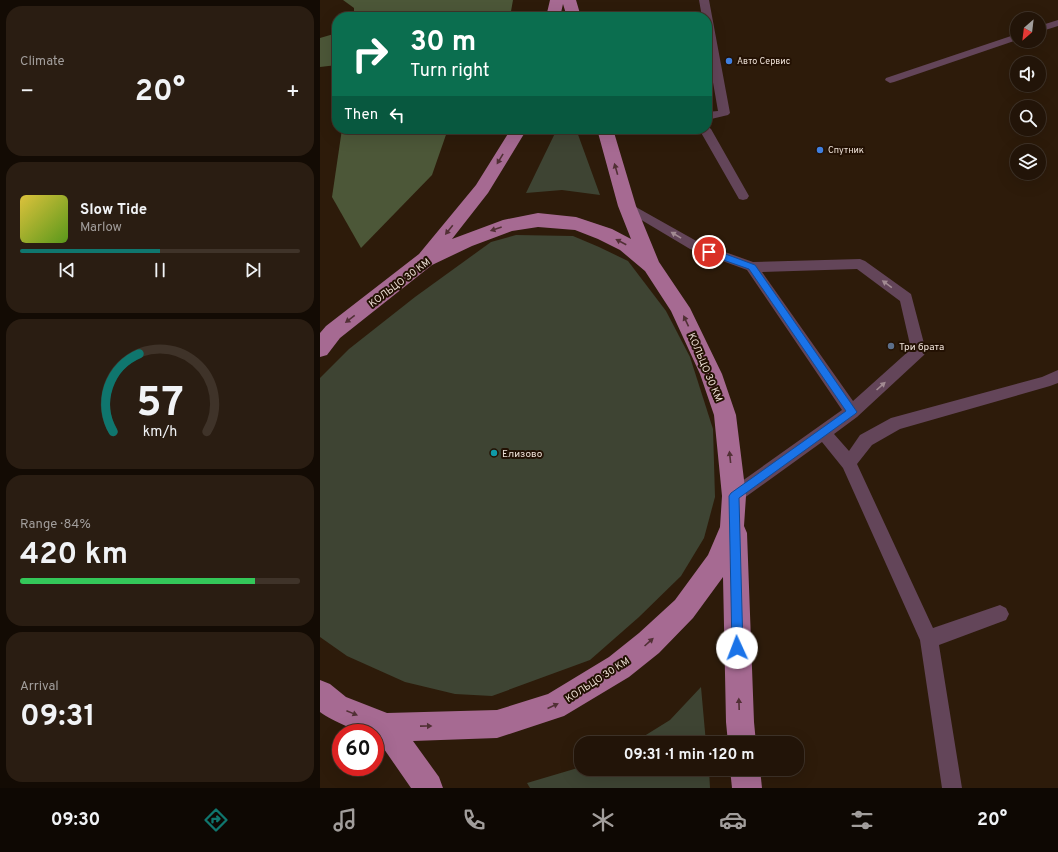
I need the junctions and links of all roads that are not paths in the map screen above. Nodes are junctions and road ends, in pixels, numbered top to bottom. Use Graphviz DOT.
graph roads {
  1 [pos="557,0"];
  2 [pos="569,0"];
  3 [pos="704,0"];
  4 [pos="554,12"];
  5 [pos="573,12"];
  6 [pos="706,12"];
  7 [pos="1058,23"];
  8 [pos="1046,27"];
  9 [pos="1010,39"];
  10 [pos="712,69"];
  11 [pos="890,80"];
  12 [pos="712,115"];
  13 [pos="515,134"];
  14 [pos="609,134"];
  15 [pos="708,134"];
  16 [pos="743,196"];
  17 [pos="627,206"];
  18 [pos="425,260"];
  19 [pos="652,266"];
  20 [pos="752,267"];
  21 [pos="326,336"];
  22 [pos="320,349"];
  23 [pos="1058,376"];
  24 [pos="852,412"];
  25 [pos="823,432"];
  26 [pos="849,463"];
  27 [pos="734,496"];
  28 [pos="1000,614"];
  29 [pos="930,639"];
  30 [pos="320,694"];
  31 [pos="387,727"];
  32 [pos="741,736"];
  33 [pos="746,776"];
  34 [pos="428,788"];
  35 [pos="747,788"];
  36 [pos="952,788"];
  1 -- 4 [label="main road"];
  2 -- 5 [label="main road"];
  3 -- 6 [label="lane"];
  7 -- 8 [label="lane"];
  9 -- 11 [label="lane"];
  10 -- 12 [label="lane"];
  13 -- 18 [label="main road, one-way"];
  17 -- 14 [label="main road, one-way"];
  15 -- 16 [label="lane"];
  17 -- 19 [label="main road"];
  20 -- 17 [label="lane, one-way"];
  19 -- 18 [label="main road, КОЛЬЦО 30 КМ, one-way"];
  18 -- 21 [label="main road, КОЛЬЦО 30 КМ, one-way"];
  27 -- 19 [label="main road, КОЛЬЦО 30 КМ, one-way"];
  20 -- 24 [label="lane"];
  24 -- 20 [label="lane, one-way"];
  21 -- 22 [label="main road, КОЛЬЦО 30 КМ"];
  23 -- 26 [label="lane"];
  24 -- 25 [label="lane"];
  25 -- 26 [label="lane"];
  25 -- 27 [label="lane"];
  26 -- 29 [label="lane"];
  31 -- 27 [label="main road, КОЛЬЦО 30 КМ, one-way"];
  32 -- 27 [label="main road, one-way"];
  28 -- 29 [label="lane"];
  29 -- 36 [label="lane"];
  30 -- 31 [label="main road, КОЛЬЦО 30 КМ, one-way"];
  31 -- 34 [label="main road"];
  33 -- 35 [label="main road"];
}
